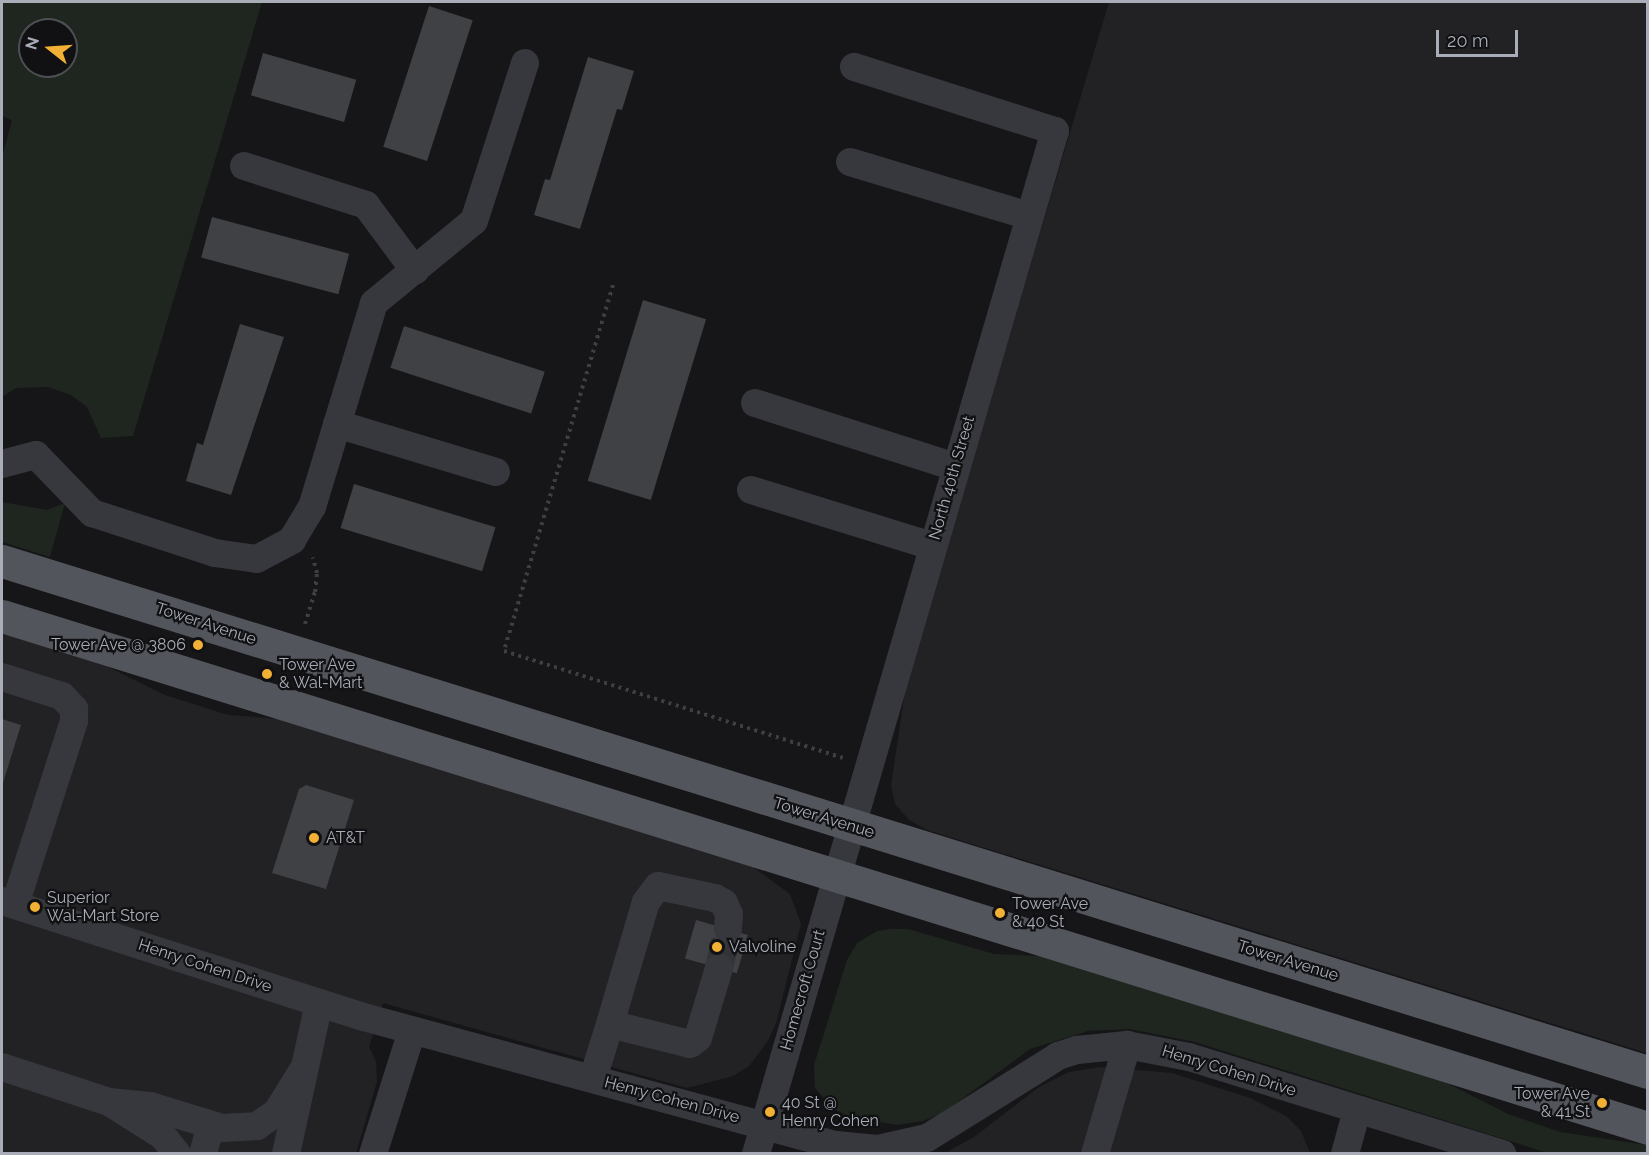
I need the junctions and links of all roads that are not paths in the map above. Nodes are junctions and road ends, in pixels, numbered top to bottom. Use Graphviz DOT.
graph roads {
  1 [pos="525,63"];
  2 [pos="854,67"];
  3 [pos="850,162"];
  4 [pos="244,166"];
  5 [pos="1029,216"];
  6 [pos="414,271"];
  7 [pos="754,403"];
  8 [pos="337,424"];
  9 [pos="2,464"];
  10 [pos="955,467"];
  11 [pos="496,472"];
  12 [pos="751,490"];
  13 [pos="932,546"];
  14 [pos="2,561"];
  15 [pos="2,616"];
  16 [pos="2,677"];
  17 [pos="2,694"];
  18 [pos="43,818"];
  19 [pos="851,826"];
  20 [pos="836,877"];
  21 [pos="8,903"];
  22 [pos="728,929"];
  23 [pos="719,968"];
  24 [pos="319,1003"];
  25 [pos="610,1024"];
  26 [pos="412,1031"];
  27 [pos="1127,1046"];
  28 [pos="2,1067"];
  29 [pos="303,1070"];
  30 [pos="1647,1072"];
  31 [pos="593,1078"];
  32 [pos="109,1102"];
  33 [pos="1357,1110"];
  34 [pos="211,1125"];
  35 [pos="764,1125"];
  36 [pos="1647,1128"];
  37 [pos="177,1154"];
  38 [pos="203,1154"];
  39 [pos="286,1154"];
  40 [pos="373,1154"];
  41 [pos="756,1154"];
  42 [pos="1095,1154"];
  43 [pos="1345,1154"];
  44 [pos="1502,1154"];
  1 -- 6 [label="street"];
  2 -- 5 [label="street, North 40th Street"];
  3 -- 5 [label="street"];
  4 -- 6 [label="street"];
  5 -- 10 [label="street, North 40th Street"];
  6 -- 8 [label="street"];
  7 -- 10 [label="street"];
  8 -- 9 [label="street"];
  8 -- 11 [label="street"];
  10 -- 13 [label="street, North 40th Street"];
  12 -- 13 [label="street"];
  13 -- 19 [label="street, North 40th Street"];
  14 -- 19 [label="main road, Tower Avenue"];
  15 -- 20 [label="main road"];
  16 -- 18 [label="street"];
  17 -- 18 [label="street"];
  18 -- 21 [label="street"];
  19 -- 20 [label="street, Homecroft Court"];
  19 -- 30 [label="main road, Tower Avenue"];
  20 -- 35 [label="street, Homecroft Court"];
  20 -- 36 [label="main road"];
  21 -- 24 [label="street, Henry Cohen Drive"];
  22 -- 25 [label="street"];
  23 -- 25 [label="street"];
  24 -- 26 [label="street, Henry Cohen Drive"];
  24 -- 29 [label="street"];
  25 -- 31 [label="street"];
  26 -- 31 [label="street, Henry Cohen Drive"];
  26 -- 40 [label="street"];
  27 -- 33 [label="street, Henry Cohen Drive"];
  27 -- 35 [label="street, Henry Cohen Drive"];
  27 -- 42 [label="street"];
  28 -- 32 [label="street"];
  29 -- 34 [label="street"];
  29 -- 39 [label="street"];
  31 -- 35 [label="street, Henry Cohen Drive"];
  32 -- 34 [label="street"];
  32 -- 37 [label="street"];
  33 -- 43 [label="street"];
  33 -- 44 [label="street, Henry Cohen Drive"];
  34 -- 38 [label="street"];
  35 -- 41 [label="street, Homecroft Court"];
}
